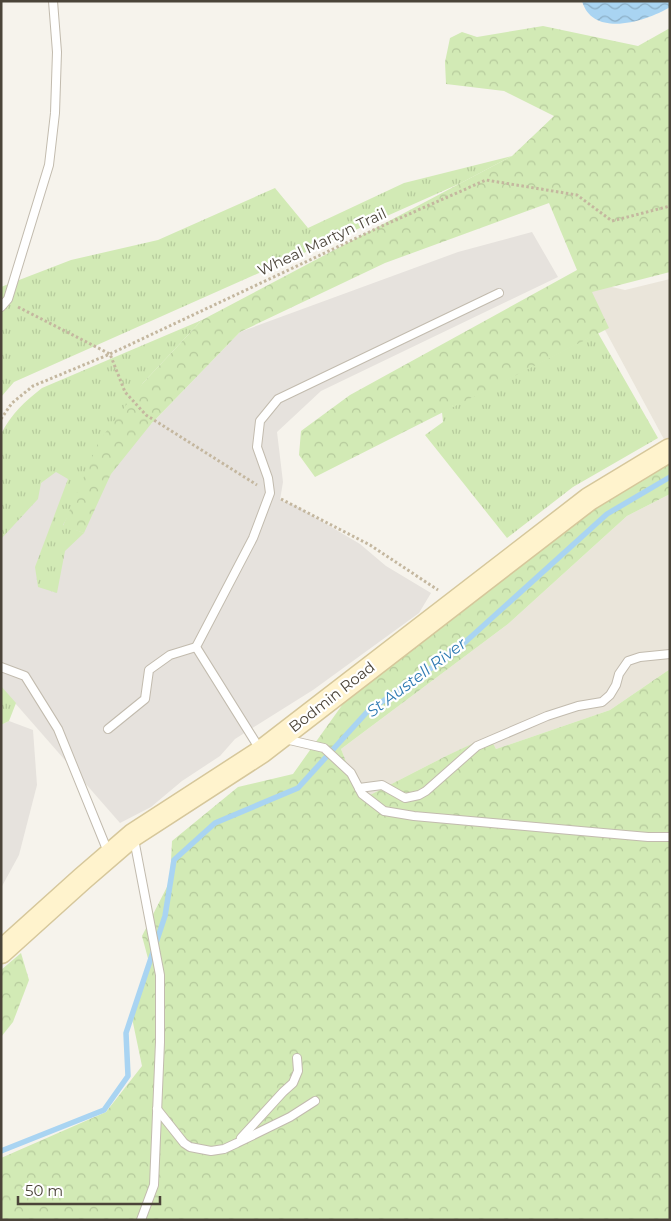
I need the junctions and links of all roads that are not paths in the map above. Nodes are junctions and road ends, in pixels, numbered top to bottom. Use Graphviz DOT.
graph roads {
  1 [pos="53,1"];
  2 [pos="499,293"];
  3 [pos="1,307"];
  4 [pos="670,450"];
  5 [pos="196,647"];
  6 [pos="670,654"];
  7 [pos="1,668"];
  8 [pos="108,729"];
  9 [pos="279,738"];
  10 [pos="262,752"];
  11 [pos="358,788"];
  12 [pos="133,835"];
  13 [pos="670,837"];
  14 [pos="109,856"];
  15 [pos="1,952"];
  16 [pos="297,1058"];
  17 [pos="315,1101"];
  18 [pos="157,1108"];
  19 [pos="236,1143"];
  20 [pos="141,1220"];
  1 -- 3 [label="lane"];
  2 -- 5 [label="lane"];
  4 -- 9 [label="main road, Bodmin Road"];
  5 -- 8 [label="lane"];
  5 -- 10 [label="lane"];
  6 -- 11 [label="lane"];
  7 -- 14 [label="lane"];
  9 -- 10 [label="main road, Bodmin Road"];
  9 -- 11 [label="lane"];
  10 -- 12 [label="main road, Bodmin Road"];
  11 -- 13 [label="lane"];
  12 -- 14 [label="main road, Bodmin Road"];
  12 -- 18 [label="lane"];
  14 -- 15 [label="main road, Bodmin Road"];
  16 -- 19 [label="lane"];
  17 -- 19 [label="lane"];
  18 -- 19 [label="lane"];
  18 -- 20 [label="lane"];
}
